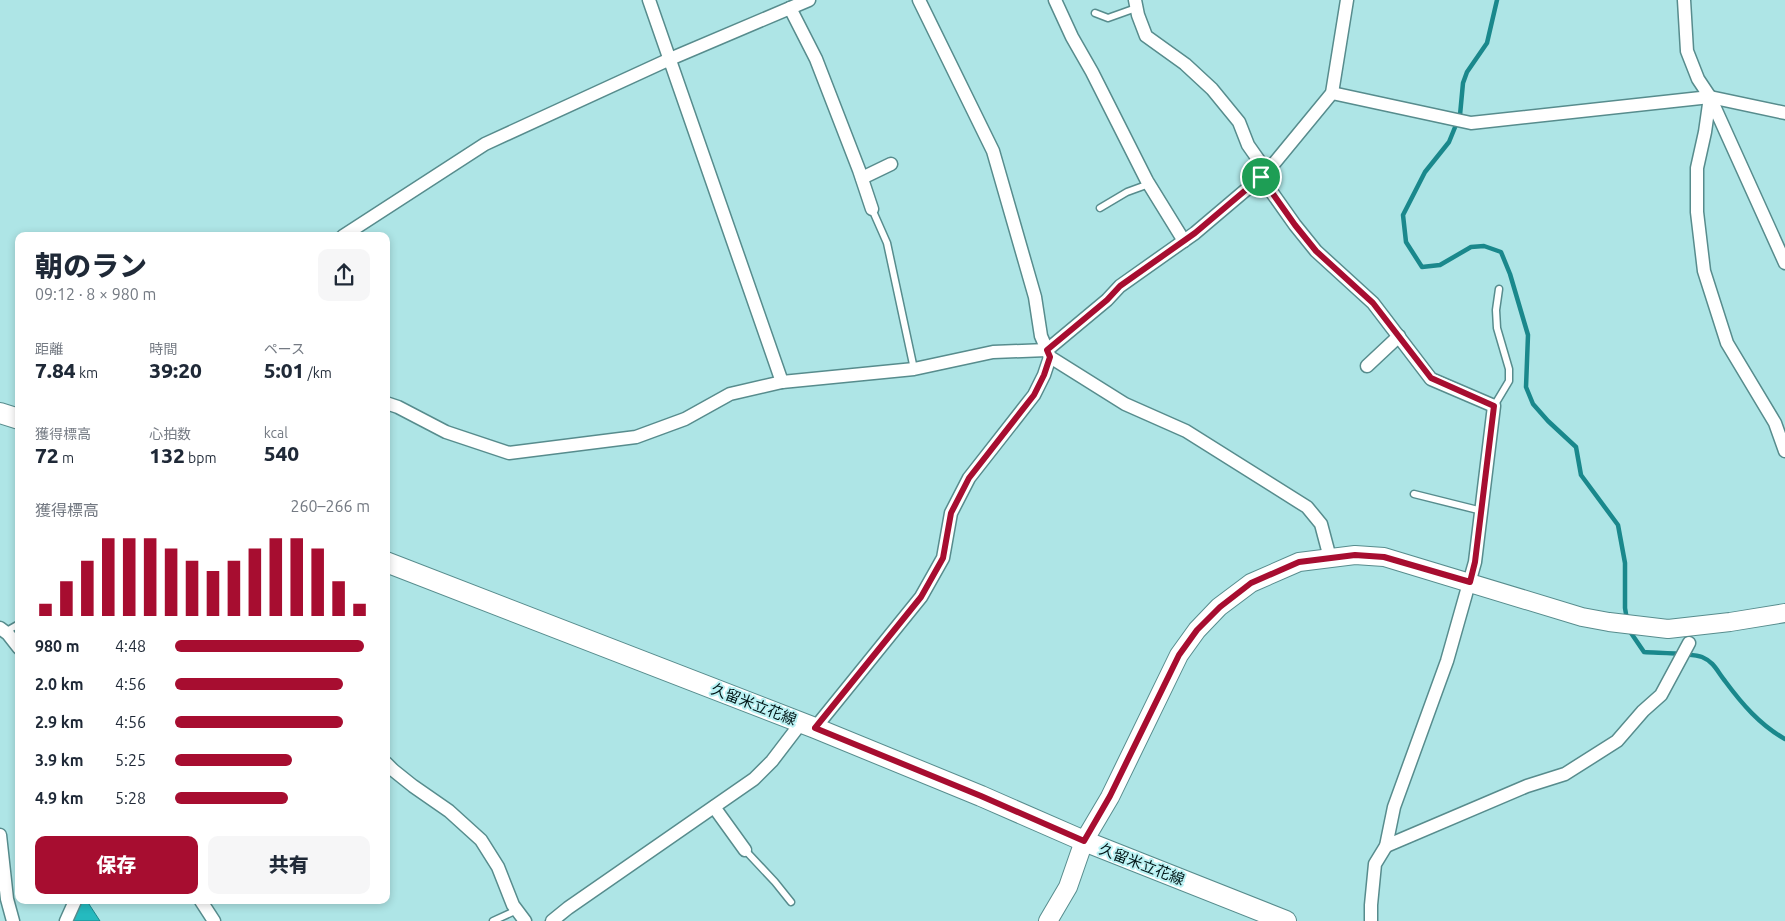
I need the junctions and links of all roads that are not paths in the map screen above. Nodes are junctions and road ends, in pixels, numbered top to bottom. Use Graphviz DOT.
graph roads {
  1 [pos="649,0"];
  2 [pos="808,0"];
  3 [pos="919,0"];
  4 [pos="1055,0"];
  5 [pos="1347,0"];
  6 [pos="1684,0"];
  7 [pos="1136,4"];
  8 [pos="790,8"];
  9 [pos="1095,13"];
  10 [pos="670,59"];
  11 [pos="1332,93"];
  12 [pos="1710,97"];
  13 [pos="1785,113"];
  14 [pos="890,164"];
  15 [pos="1264,175"];
  16 [pos="862,178"];
  17 [pos="1149,184"];
  18 [pos="872,208"];
  19 [pos="1100,208"];
  20 [pos="349,232"];
  21 [pos="1184,241"];
  22 [pos="1785,263"];
  23 [pos="1499,289"];
  24 [pos="1398,336"];
  25 [pos="1048,354"];
  26 [pos="1367,366"];
  27 [pos="914,369"];
  28 [pos="782,382"];
  29 [pos="390,404"];
  30 [pos="1494,406"];
  31 [pos="0,413"];
  32 [pos="15,419"];
  33 [pos="1785,450"];
  34 [pos="1414,494"];
  35 [pos="1482,511"];
  36 [pos="1330,558"];
  37 [pos="390,564"];
  38 [pos="1470,582"];
  39 [pos="1785,613"];
  40 [pos="15,625"];
  41 [pos="2,630"];
  42 [pos="1688,643"];
  43 [pos="15,644"];
  44 [pos="808,725"];
  45 [pos="390,767"];
  46 [pos="714,806"];
  47 [pos="0,835"];
  48 [pos="1084,841"];
  49 [pos="1386,846"];
  50 [pos="745,850"];
  51 [pos="4,898"];
  52 [pos="791,902"];
  53 [pos="74,904"];
  54 [pos="203,904"];
  55 [pos="521,916"];
  56 [pos="13,921"];
  57 [pos="66,921"];
  58 [pos="214,921"];
  59 [pos="493,921"];
  60 [pos="552,921"];
  61 [pos="1048,921"];
  62 [pos="1286,921"];
  63 [pos="1371,921"];
  1 -- 10 [label="street"];
  2 -- 8 [label="street"];
  3 -- 25 [label="street"];
  4 -- 17 [label="street"];
  5 -- 11 [label="street"];
  6 -- 12 [label="street"];
  7 -- 9 [label="lane"];
  7 -- 15 [label="street"];
  8 -- 10 [label="street"];
  8 -- 16 [label="street"];
  10 -- 20 [label="street"];
  10 -- 28 [label="street"];
  11 -- 12 [label="street"];
  11 -- 15 [label="street"];
  12 -- 13 [label="street"];
  12 -- 22 [label="street"];
  12 -- 33 [label="street"];
  14 -- 16 [label="street"];
  15 -- 21 [label="street"];
  15 -- 24 [label="street"];
  16 -- 18 [label="street"];
  17 -- 19 [label="lane"];
  17 -- 21 [label="street"];
  18 -- 27 [label="lane"];
  21 -- 25 [label="street"];
  23 -- 30 [label="lane"];
  24 -- 26 [label="street"];
  24 -- 30 [label="street"];
  25 -- 27 [label="street"];
  25 -- 36 [label="street"];
  25 -- 44 [label="street"];
  27 -- 28 [label="street"];
  28 -- 29 [label="street"];
  30 -- 35 [label="street"];
  31 -- 32 [label="main road"];
  34 -- 35 [label="lane"];
  35 -- 38 [label="street"];
  36 -- 38 [label="street"];
  36 -- 48 [label="street"];
  37 -- 44 [label="main road, 久留米立花線"];
  38 -- 39 [label="street"];
  38 -- 49 [label="street"];
  40 -- 41 [label="lane"];
  41 -- 43 [label="street"];
  42 -- 49 [label="street"];
  44 -- 46 [label="street"];
  44 -- 48 [label="main road, 久留米立花線"];
  45 -- 55 [label="street"];
  46 -- 50 [label="street"];
  46 -- 60 [label="street"];
  47 -- 51 [label="street"];
  48 -- 61 [label="street"];
  48 -- 62 [label="main road, 久留米立花線"];
  49 -- 63 [label="street"];
  50 -- 52 [label="lane"];
  51 -- 56 [label="street"];
  53 -- 57 [label="street"];
  54 -- 58 [label="street"];
  55 -- 59 [label="lane"];
}
